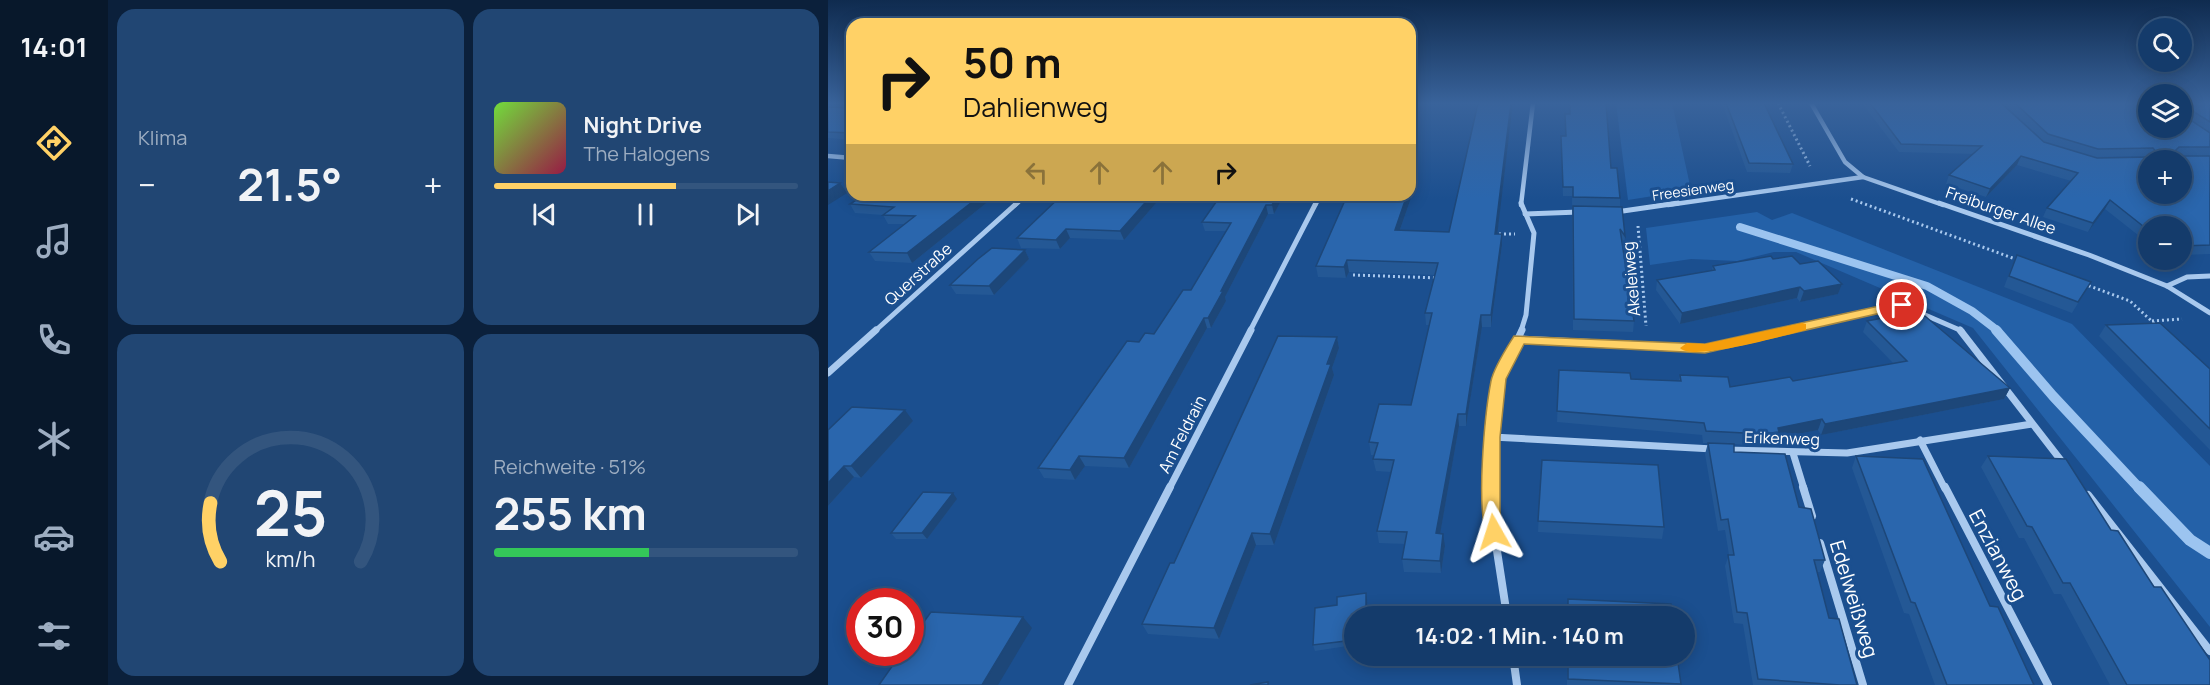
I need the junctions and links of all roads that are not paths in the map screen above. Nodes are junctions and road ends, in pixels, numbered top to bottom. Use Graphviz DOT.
graph roads {
  1 [pos="1529,135"];
  2 [pos="1829,135"];
  3 [pos="828,156"];
  4 [pos="846,158"];
  5 [pos="1863,177"];
  6 [pos="1019,201"];
  7 [pos="1317,201"];
  8 [pos="1586,212"];
  9 [pos="1608,212"];
  10 [pos="1525,214"];
  11 [pos="2210,276"];
  12 [pos="2167,286"];
  13 [pos="2210,313"];
  14 [pos="1519,339"];
  15 [pos="828,373"];
  16 [pos="2032,424"];
  17 [pos="1492,437"];
  18 [pos="1920,440"];
  19 [pos="1793,453"];
  20 [pos="2069,471"];
  21 [pos="2084,490"];
  22 [pos="1505,606"];
  23 [pos="2210,651"];
  24 [pos="1514,666"];
  25 [pos="1068,685"];
  26 [pos="1517,685"];
  27 [pos="1863,685"];
  28 [pos="2048,685"];
  1 -- 10 [label="street"];
  2 -- 5 [label="street, Freiburger Allee"];
  3 -- 4 [label="street"];
  5 -- 9 [label="street, Freesienweg"];
  5 -- 12 [label="street, Freiburger Allee"];
  6 -- 15 [label="street, Querstraße"];
  7 -- 25 [label="street, Am Feldrain"];
  8 -- 10 [label="street"];
  10 -- 14 [label="street"];
  11 -- 12 [label="street"];
  12 -- 13 [label="street, Freiburger Allee"];
  14 -- 16 [label="street"];
  14 -- 17 [label="street"];
  16 -- 18 [label="street, Erikenweg"];
  16 -- 20 [label="street"];
  17 -- 19 [label="street, Erikenweg"];
  17 -- 22 [label="street"];
  18 -- 19 [label="street, Erikenweg"];
  18 -- 28 [label="street, Enzianweg"];
  19 -- 27 [label="street, Edelweißweg"];
  21 -- 23 [label="street"];
  24 -- 26 [label="street"];
}
